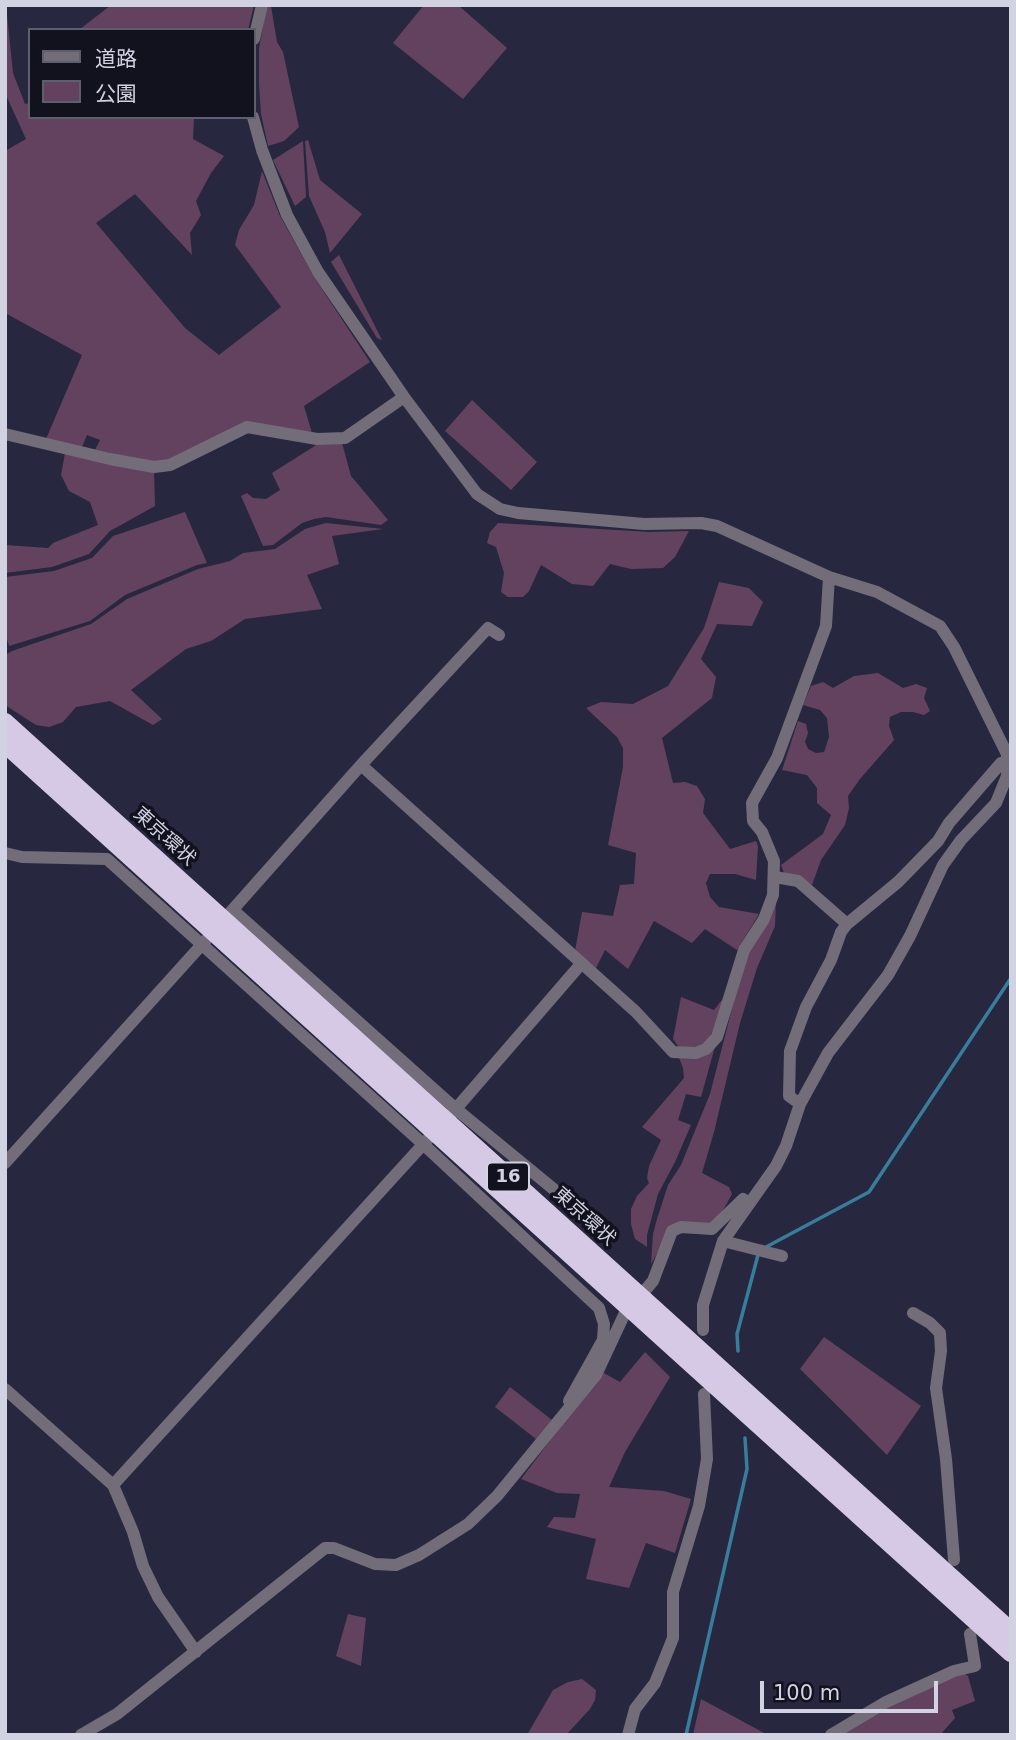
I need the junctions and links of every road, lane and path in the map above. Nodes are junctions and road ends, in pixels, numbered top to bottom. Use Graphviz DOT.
graph roads {
  1 [pos="262,5"];
  2 [pos="256,30"];
  3 [pos="254,119"];
  4 [pos="404,397"];
  5 [pos="5,434"];
  6 [pos="829,577"];
  7 [pos="499,635"];
  8 [pos="5,722"];
  9 [pos="5,744"];
  10 [pos="1006,757"];
  11 [pos="361,765"];
  12 [pos="938,841"];
  13 [pos="5,853"];
  14 [pos="951,855"];
  15 [pos="775,877"];
  16 [pos="847,924"];
  17 [pos="218,926"];
  18 [pos="581,964"];
  19 [pos="800,1104"];
  20 [pos="440,1126"];
  21 [pos="5,1163"];
  22 [pos="750,1203"];
  23 [pos="590,1219"];
  24 [pos="723,1241"];
  25 [pos="782,1255"];
  26 [pos="635,1302"];
  27 [pos="913,1313"];
  28 [pos="703,1330"];
  29 [pos="5,1390"];
  30 [pos="704,1394"];
  31 [pos="562,1416"];
  32 [pos="113,1485"];
  33 [pos="954,1560"];
  34 [pos="1011,1632"];
  35 [pos="970,1633"];
  36 [pos="196,1652"];
  37 [pos="1011,1653"];
  38 [pos="81,1735"];
  39 [pos="628,1735"];
  40 [pos="831,1735"];
  1 -- 2 [label="street"];
  3 -- 4 [label="street"];
  4 -- 5 [label="street"];
  4 -- 6 [label="street"];
  6 -- 10 [label="street"];
  6 -- 15 [label="street"];
  7 -- 11 [label="street"];
  8 -- 17 [label="highway, 東京環状 / 16"];
  9 -- 17 [label="highway, 東京環状 / 16"];
  10 -- 12 [label="street"];
  10 -- 14 [label="street"];
  11 -- 17 [label="street"];
  11 -- 18 [label="street"];
  12 -- 14 [label="street"];
  12 -- 16 [label="street"];
  13 -- 17 [label="street"];
  14 -- 19 [label="street"];
  15 -- 16 [label="street"];
  15 -- 18 [label="street"];
  16 -- 19 [label="street"];
  17 -- 20 [label="highway, 東京環状 / 16"];
  17 -- 20 [label="street"];
  17 -- 21 [label="street"];
  18 -- 20 [label="street"];
  19 -- 22 [label="street"];
  20 -- 23 [label="street"];
  20 -- 26 [label="highway, 東京環状 / 16"];
  20 -- 31 [label="street"];
  20 -- 32 [label="street"];
  22 -- 24 [label="street"];
  22 -- 26 [label="street"];
  24 -- 25 [label="street"];
  24 -- 28 [label="street"];
  26 -- 31 [label="street"];
  26 -- 34 [label="highway, 東京環状 / 16"];
  26 -- 37 [label="highway, 東京環状 / 16"];
  27 -- 33 [label="street"];
  29 -- 32 [label="street"];
  30 -- 39 [label="street"];
  31 -- 36 [label="street"];
  32 -- 36 [label="street"];
  35 -- 40 [label="street"];
  36 -- 38 [label="street"];
}
